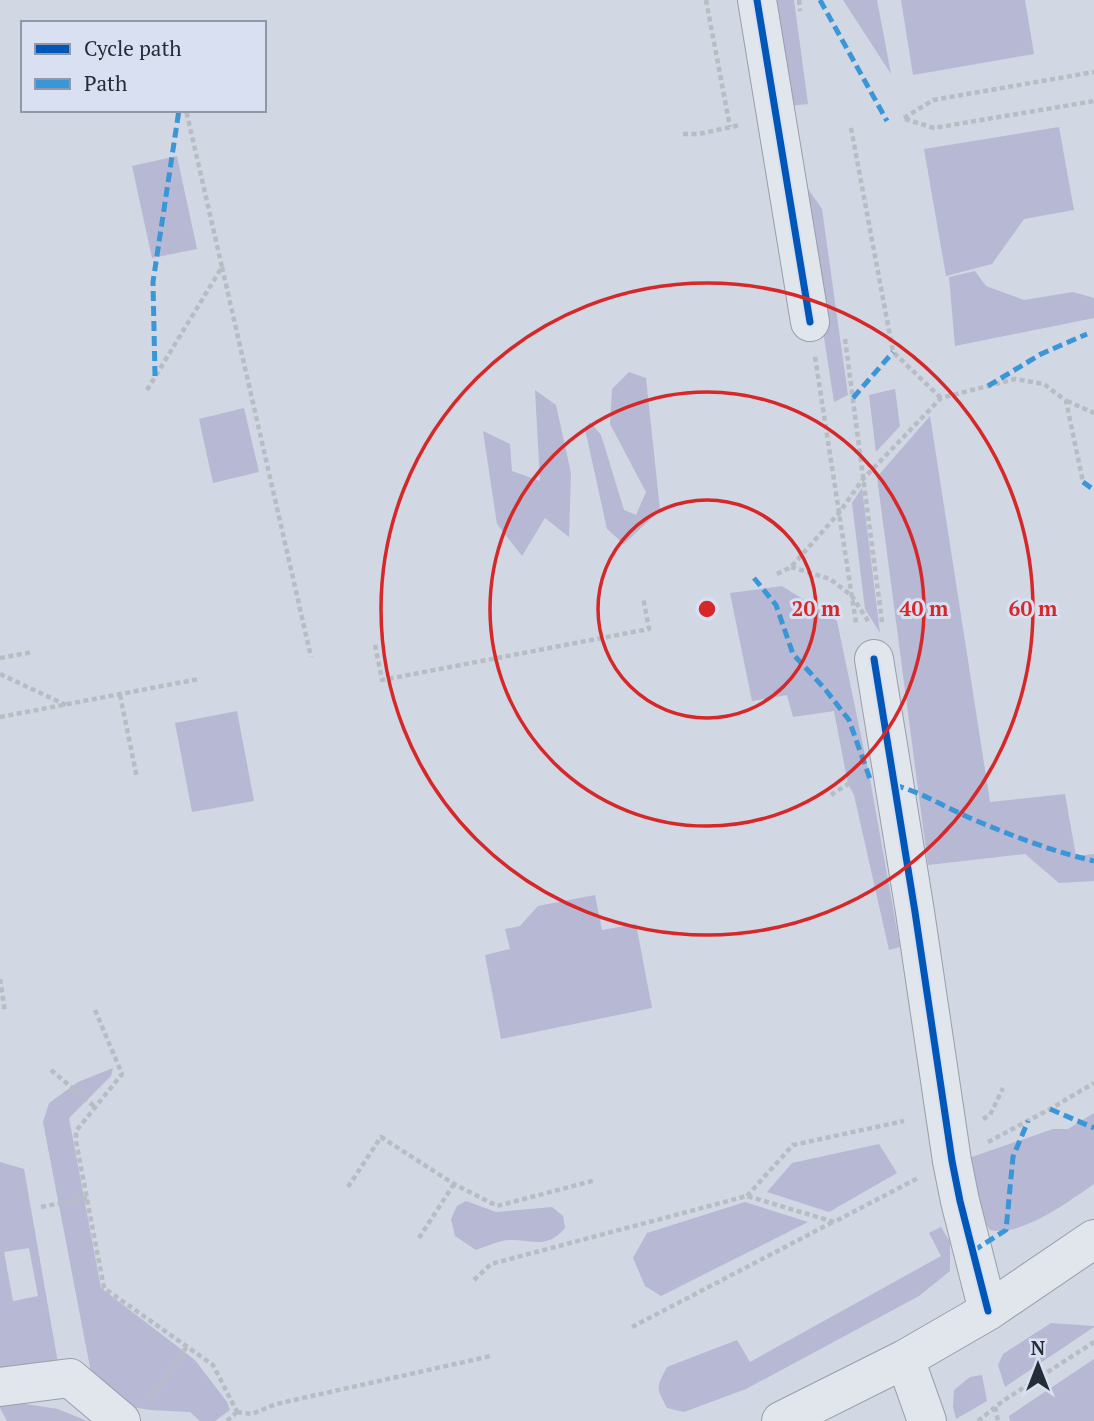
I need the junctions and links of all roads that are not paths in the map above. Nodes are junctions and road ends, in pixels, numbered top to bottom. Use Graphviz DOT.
graph roads {
  1 [pos="757,0"];
  2 [pos="827,327"];
  3 [pos="873,643"];
  4 [pos="1094,1239"];
  5 [pos="988,1311"];
  6 [pos="905,1359"];
  7 [pos="0,1387"];
  8 [pos="132,1416"];
  9 [pos="780,1421"];
  10 [pos="927,1421"];
  1 -- 2 [label="street"];
  3 -- 5 [label="street"];
  4 -- 5 [label="street"];
  5 -- 6 [label="street"];
  6 -- 9 [label="street"];
  6 -- 10 [label="street"];
  7 -- 8 [label="street"];
}
